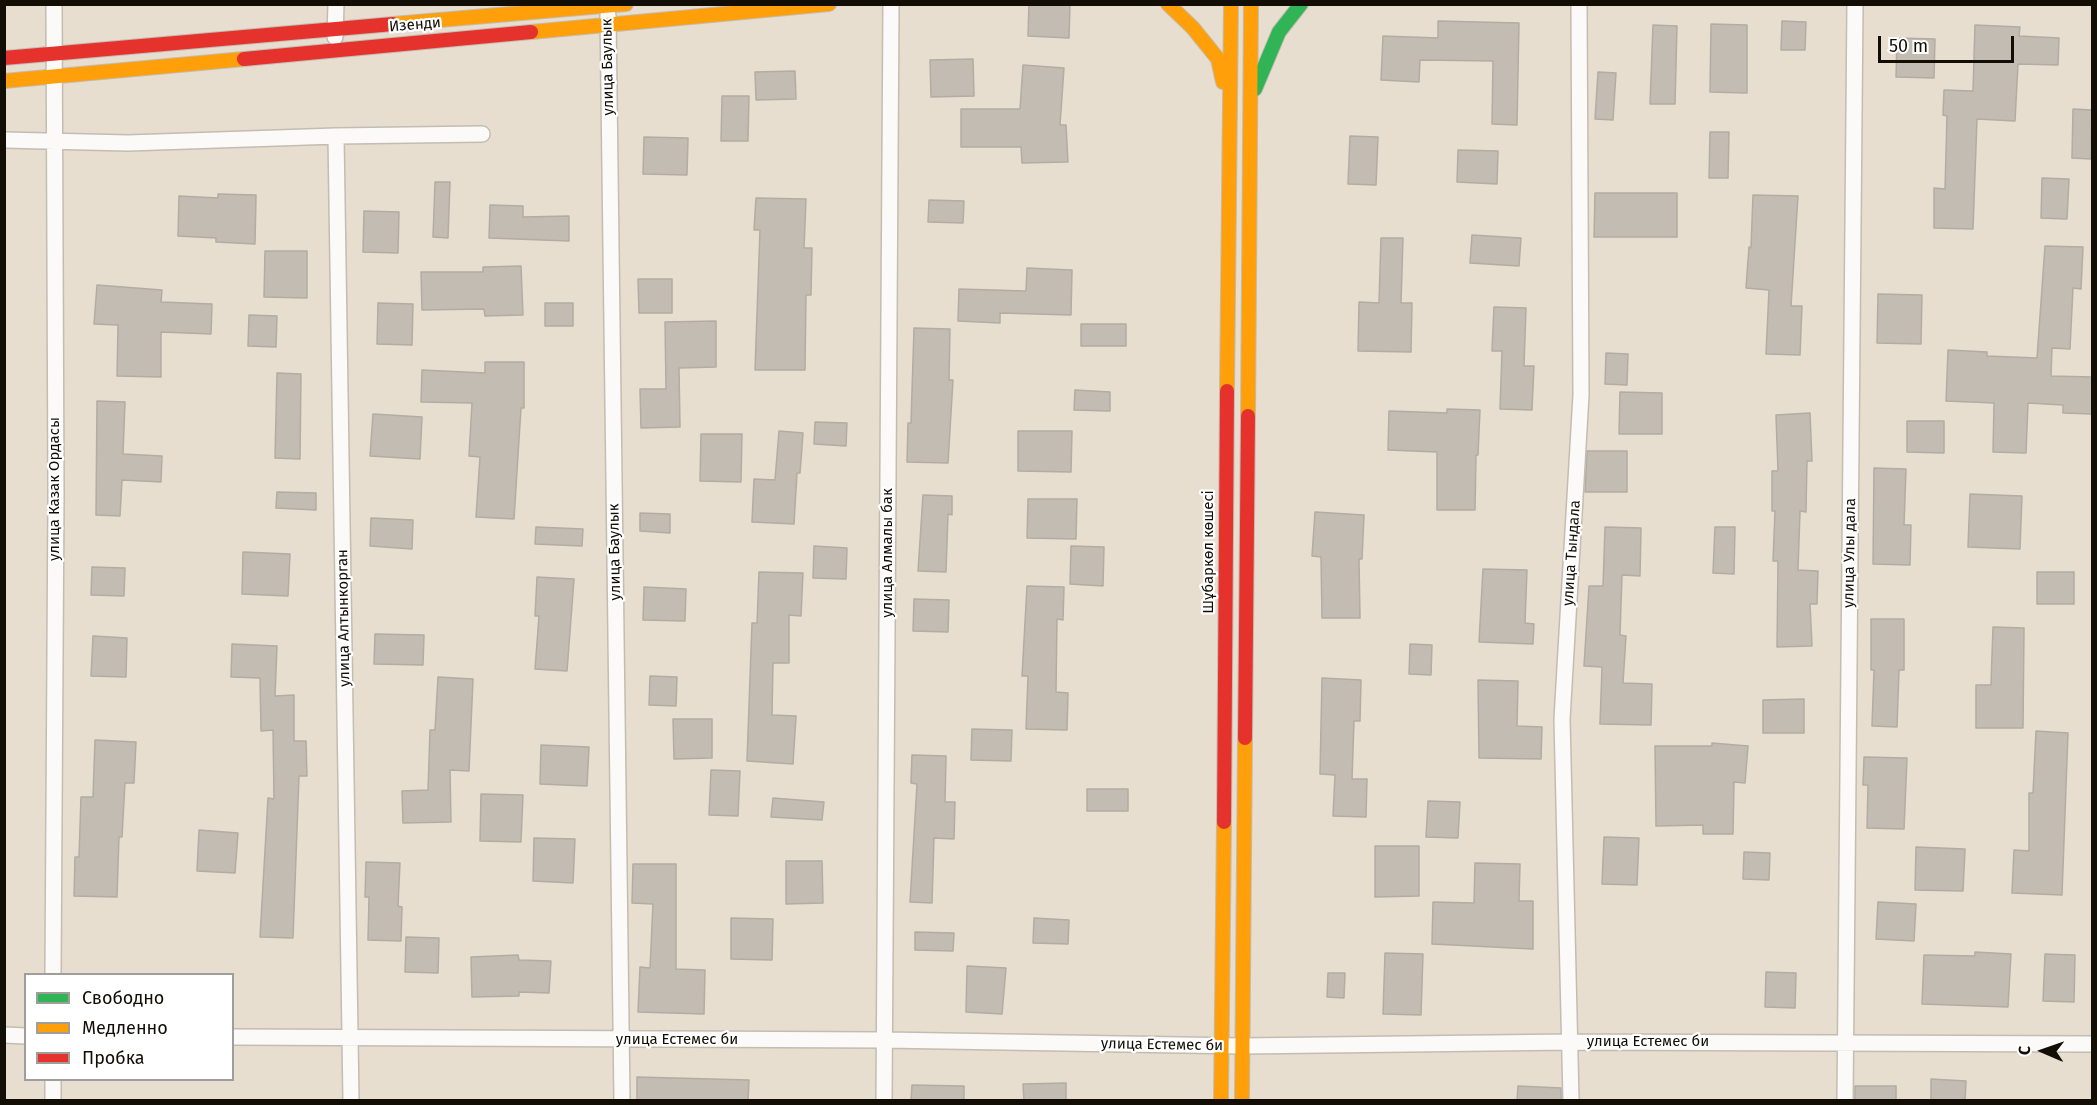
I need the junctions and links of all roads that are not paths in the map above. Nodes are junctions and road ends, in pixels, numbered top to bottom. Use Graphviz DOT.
graph roads {
  1 [pos="54,4"];
  2 [pos="336,4"];
  3 [pos="626,4"];
  4 [pos="829,4"];
  5 [pos="891,4"];
  6 [pos="1168,4"];
  7 [pos="1231,4"];
  8 [pos="1251,4"];
  9 [pos="1301,4"];
  10 [pos="1579,4"];
  11 [pos="1855,4"];
  12 [pos="608,5"];
  13 [pos="608,26"];
  14 [pos="335,30"];
  15 [pos="335,49"];
  16 [pos="54,53"];
  17 [pos="4,58"];
  18 [pos="53,76"];
  19 [pos="4,81"];
  20 [pos="1249,110"];
  21 [pos="1229,112"];
  22 [pos="482,134"];
  23 [pos="336,136"];
  24 [pos="54,139"];
  25 [pos="4,140"];
  26 [pos="53,973"];
  27 [pos="4,1035"];
  28 [pos="24,1036"];
  29 [pos="234,1037"];
  30 [pos="351,1038"];
  31 [pos="623,1040"];
  32 [pos="885,1040"];
  33 [pos="1571,1042"];
  34 [pos="1846,1043"];
  35 [pos="2092,1044"];
  36 [pos="1221,1046"];
  37 [pos="1242,1046"];
  38 [pos="53,1081"];
  39 [pos="53,1101"];
  40 [pos="351,1101"];
  41 [pos="622,1101"];
  42 [pos="884,1101"];
  43 [pos="1221,1101"];
  44 [pos="1242,1101"];
  45 [pos="1571,1101"];
  46 [pos="1845,1101"];
  1 -- 16 [label="street, улица Казак Ордасы"];
  2 -- 14 [label="street"];
  3 -- 12 [label="street, Изенди"];
  4 -- 13 [label="street, Изенди"];
  5 -- 32 [label="street, улица Алмалы бак"];
  6 -- 21 [label="street"];
  7 -- 21 [label="street, Шұбаркөл көшесі"];
  8 -- 20 [label="street"];
  9 -- 20 [label="street"];
  10 -- 33 [label="street, улица Тындала"];
  11 -- 34 [label="street, улица Улы дала"];
  12 -- 13 [label="street, улица Баулык"];
  12 -- 14 [label="street, Изенди"];
  13 -- 15 [label="street, Изенди"];
  13 -- 31 [label="street, улица Баулык"];
  14 -- 15 [label="street"];
  14 -- 16 [label="street, Изенди"];
  15 -- 18 [label="street, Изенди"];
  16 -- 17 [label="street, Изенди"];
  16 -- 18 [label="street, улица Казак Ордасы"];
  18 -- 19 [label="street, Изенди"];
  18 -- 24 [label="street, улица Казак Ордасы"];
  20 -- 37 [label="street"];
  21 -- 36 [label="street, Шұбаркөл көшесі"];
  22 -- 23 [label="street"];
  23 -- 24 [label="street"];
  23 -- 30 [label="street, улица Алтынкорган"];
  24 -- 25 [label="street"];
  24 -- 26 [label="street, улица Казак Ордасы"];
  27 -- 28 [label="street"];
  29 -- 30 [label="street, улица Естемес би"];
  30 -- 31 [label="street, улица Естемес би"];
  30 -- 40 [label="street, улица Алтынкорган"];
  31 -- 32 [label="street, улица Естемес би"];
  31 -- 41 [label="street, улица Баулык"];
  32 -- 36 [label="street, улица Естемес би"];
  32 -- 42 [label="street, улица Алмалы бак"];
  33 -- 34 [label="street, улица Естемес би"];
  33 -- 37 [label="street, улица Естемес би"];
  33 -- 45 [label="street, улица Тындала"];
  34 -- 35 [label="street, улица Естемес би"];
  34 -- 46 [label="street, улица Улы дала"];
  36 -- 37 [label="street, улица Естемес би"];
  36 -- 43 [label="street, Шұбаркөл көшесі"];
  37 -- 44 [label="street"];
  38 -- 39 [label="street"];
}
